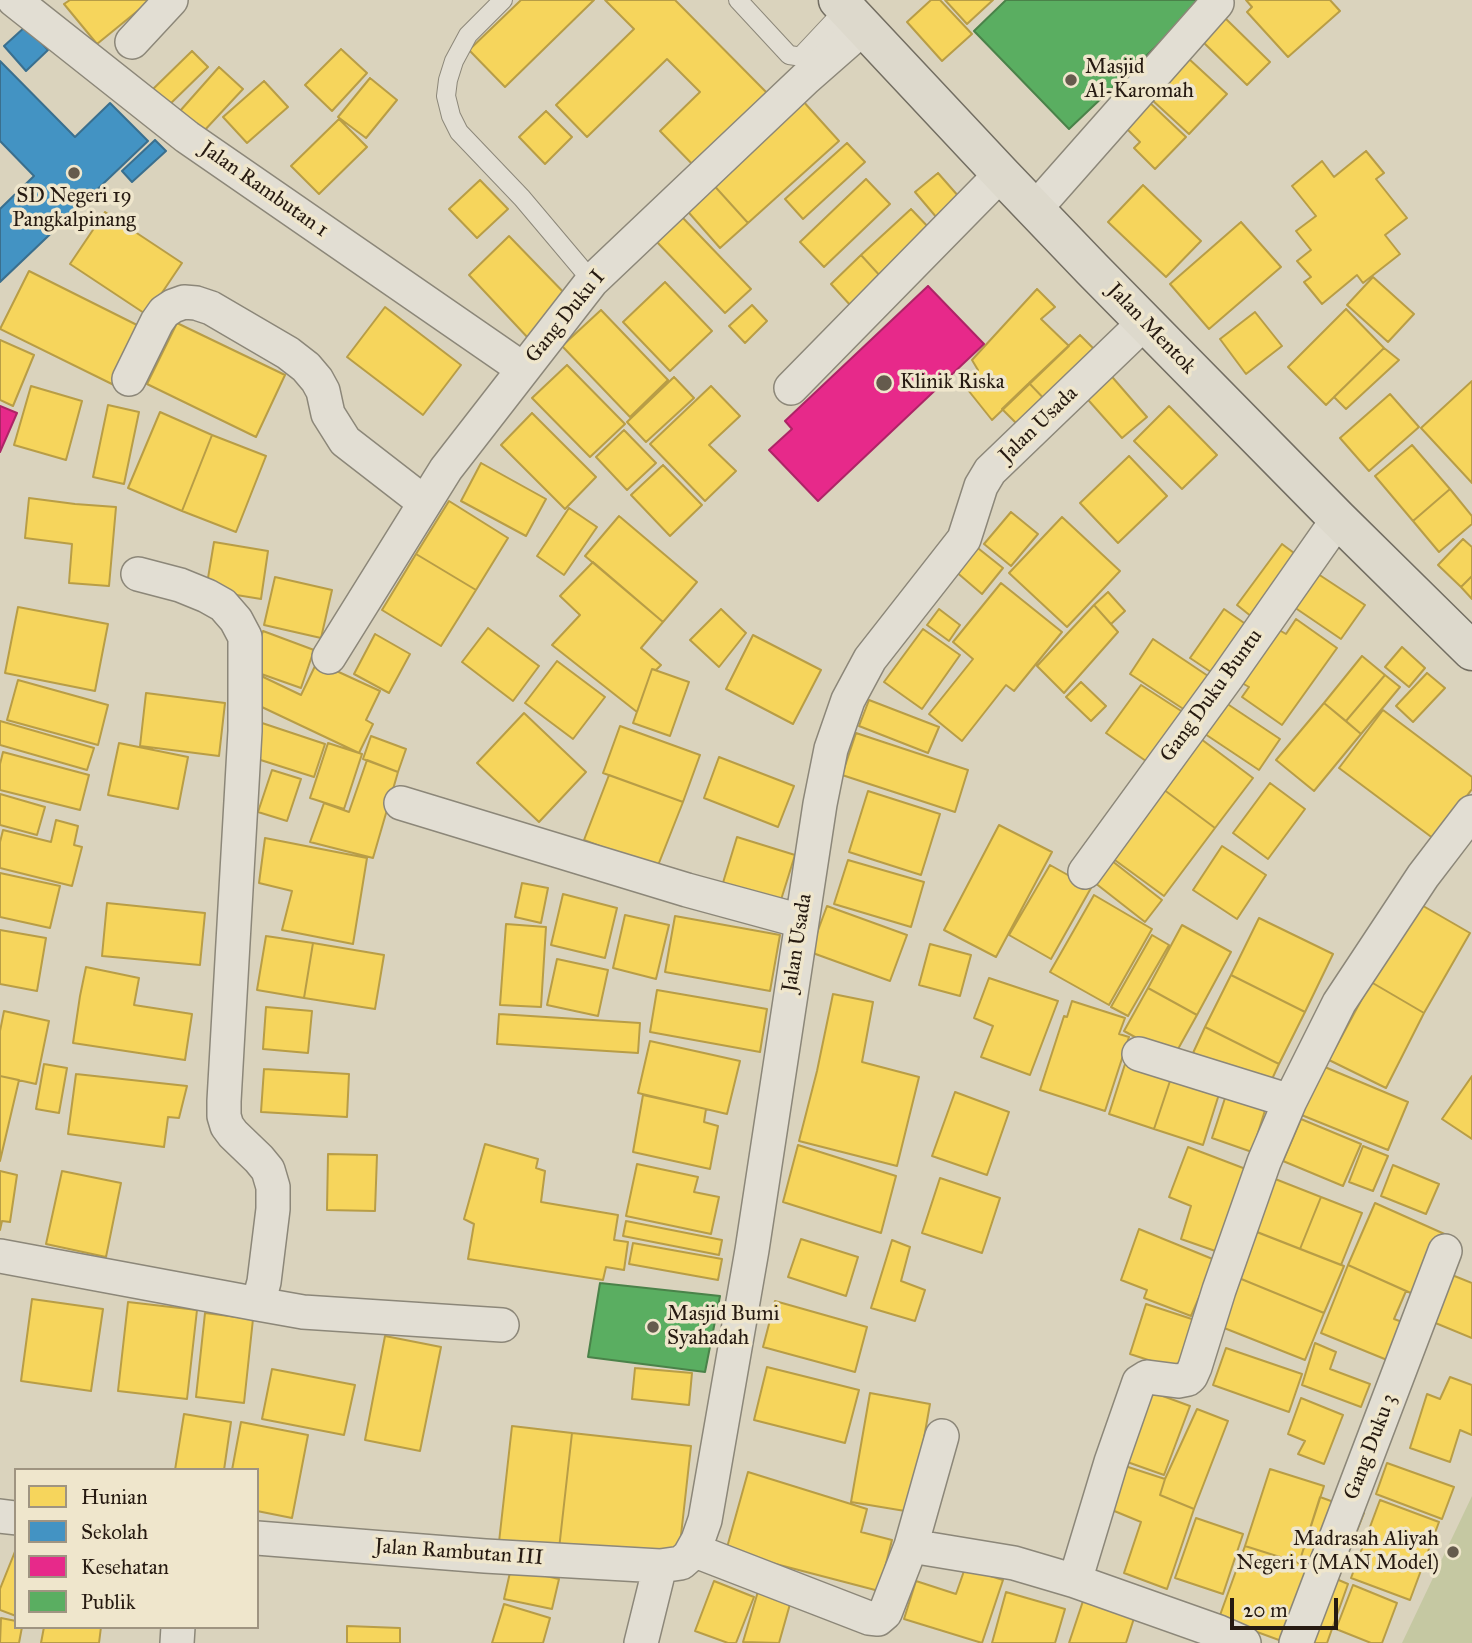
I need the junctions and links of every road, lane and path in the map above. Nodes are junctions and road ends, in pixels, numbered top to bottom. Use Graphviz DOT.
graph roads {
  1 [pos="14,0"];
  2 [pos="171,0"];
  3 [pos="503,0"];
  4 [pos="737,0"];
  5 [pos="1217,3"];
  6 [pos="851,9"];
  7 [pos="132,42"];
  8 [pos="1001,174"];
  9 [pos="1035,209"];
  10 [pos="592,281"];
  11 [pos="1144,321"];
  12 [pos="523,369"];
  13 [pos="129,379"];
  14 [pos="790,387"];
  15 [pos="425,503"];
  16 [pos="1338,519"];
  17 [pos="138,574"];
  18 [pos="1472,651"];
  19 [pos="330,657"];
  20 [pos="401,803"];
  21 [pos="1472,812"];
  22 [pos="1085,872"];
  23 [pos="801,921"];
  24 [pos="1139,1054"];
  25 [pos="1290,1101"];
  26 [pos="1446,1251"];
  27 [pos="0,1256"];
  28 [pos="258,1304"];
  29 [pos="502,1325"];
  30 [pos="942,1436"];
  31 [pos="259,1538"];
  32 [pos="911,1546"];
  33 [pos="693,1550"];
  34 [pos="660,1566"];
  35 [pos="1075,1581"];
  36 [pos="641,1643"];
  37 [pos="1244,1643"];
  38 [pos="1296,1643"];
  1 -- 12 [label="street, Jalan Rambutan 1"];
  2 -- 7 [label="street"];
  3 -- 10 [label="lane"];
  4 -- 6 [label="lane"];
  5 -- 9 [label="street"];
  6 -- 8 [label="highway, Jalan Mentok"];
  6 -- 10 [label="street, Gang Duku I"];
  8 -- 9 [label="highway, Jalan Mentok"];
  8 -- 14 [label="street"];
  9 -- 11 [label="highway, Jalan Mentok"];
  10 -- 12 [label="street, Gang Duku I"];
  11 -- 16 [label="highway, Jalan Mentok"];
  11 -- 23 [label="street, Jalan Usada"];
  12 -- 15 [label="street, Gang Duku I"];
  13 -- 15 [label="street"];
  15 -- 19 [label="street, Gang Duku I"];
  16 -- 18 [label="highway, Jalan Mentok"];
  16 -- 22 [label="street, Gang Duku Buntu"];
  17 -- 28 [label="street"];
  20 -- 23 [label="street"];
  21 -- 25 [label="street"];
  23 -- 33 [label="street, Jalan Usada"];
  24 -- 25 [label="street"];
  25 -- 35 [label="street"];
  26 -- 38 [label="street, Gang Duku 3"];
  27 -- 28 [label="street"];
  28 -- 29 [label="street"];
  30 -- 32 [label="street"];
  31 -- 34 [label="street, Jalan Rambutan III"];
  32 -- 33 [label="street"];
  32 -- 35 [label="street"];
  33 -- 34 [label="street"];
  34 -- 36 [label="street"];
  35 -- 37 [label="street"];
}
